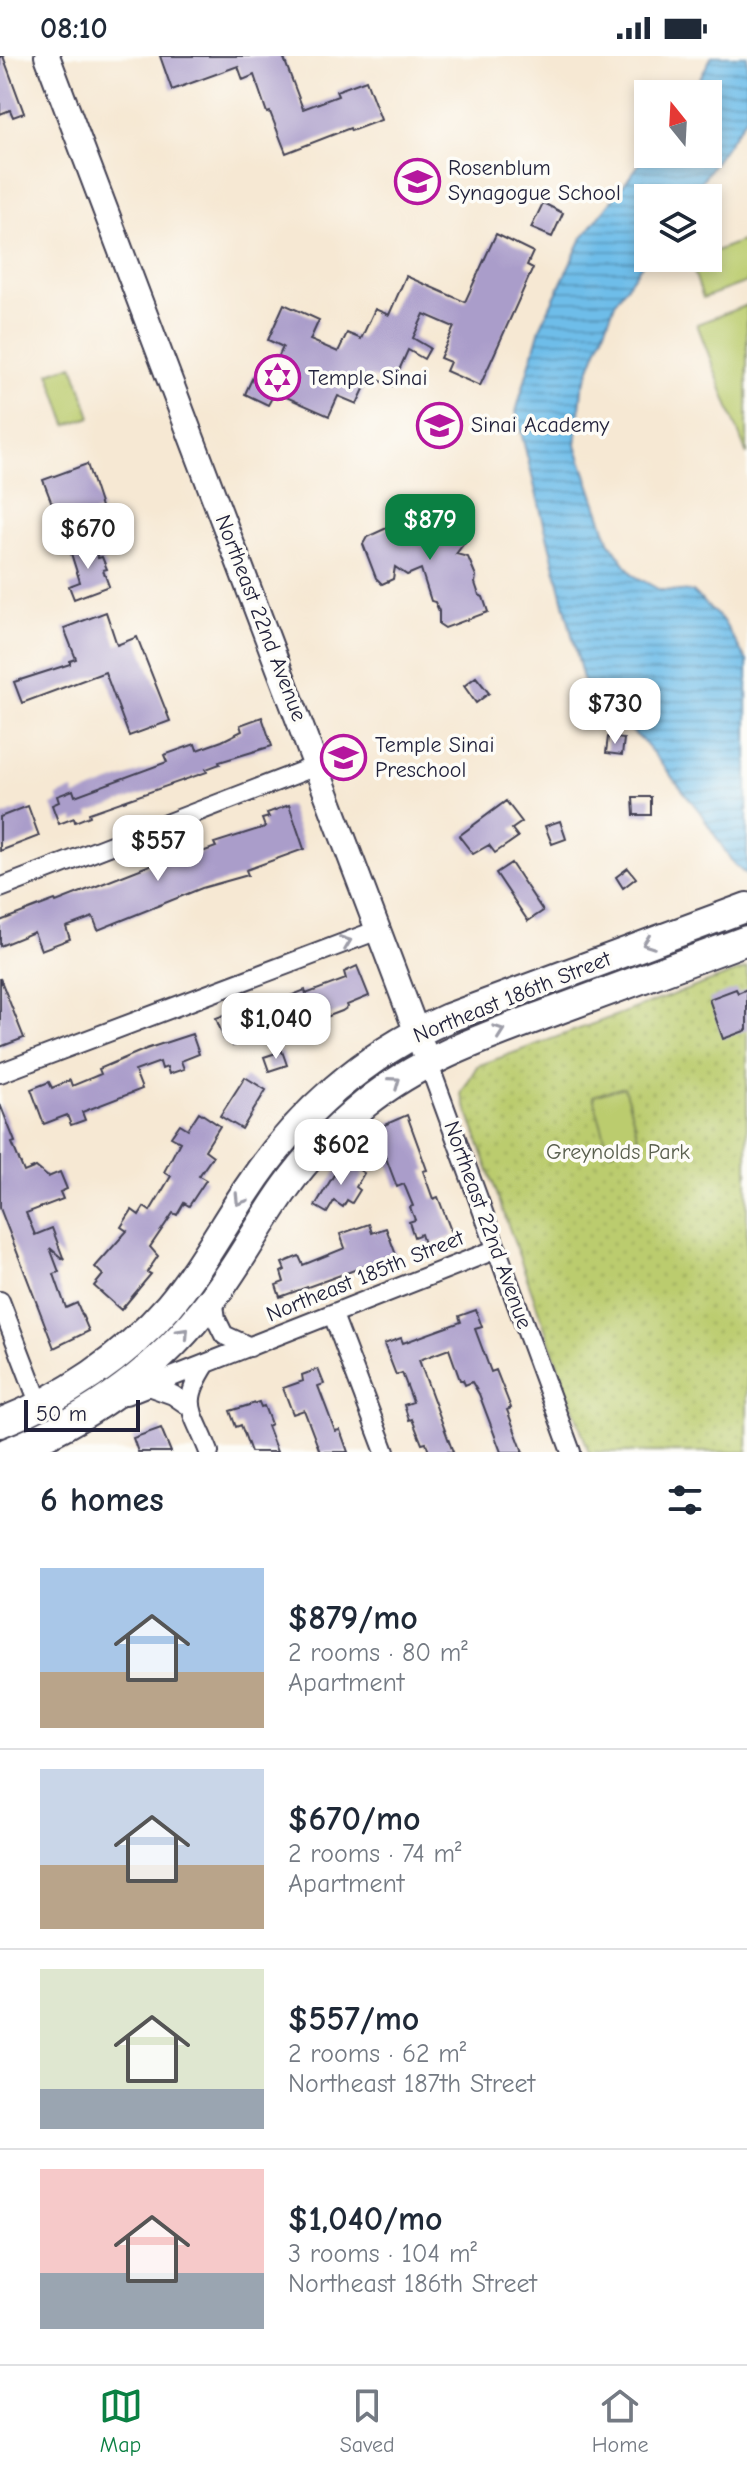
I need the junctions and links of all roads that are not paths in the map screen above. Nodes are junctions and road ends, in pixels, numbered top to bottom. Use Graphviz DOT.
graph roads {
  1 [pos="47,56"];
  2 [pos="316,766"];
  3 [pos="0,888"];
  4 [pos="747,907"];
  5 [pos="696,925"];
  6 [pos="378,930"];
  7 [pos="747,940"];
  8 [pos="707,955"];
  9 [pos="417,1033"];
  10 [pos="428,1062"];
  11 [pos="0,1073"];
  12 [pos="497,1249"];
  13 [pos="213,1298"];
  14 [pos="0,1301"];
  15 [pos="333,1315"];
  16 [pos="250,1347"];
  17 [pos="206,1364"];
  18 [pos="148,1386"];
  19 [pos="105,1403"];
  20 [pos="40,1405"];
  21 [pos="189,1406"];
  22 [pos="0,1423"];
  23 [pos="16,1450"];
  24 [pos="209,1452"];
  25 [pos="385,1452"];
  26 [pos="571,1452"];
  1 -- 2 [label="street, Northeast 22nd Avenue"];
  2 -- 3 [label="street"];
  2 -- 6 [label="street, Northeast 22nd Avenue"];
  4 -- 5 [label="main road, Northeast 186th Street"];
  5 -- 8 [label="main road"];
  5 -- 9 [label="main road, Northeast 186th Street, one-way"];
  6 -- 9 [label="street, Northeast 22nd Avenue"];
  11 -- 6 [label="street, one-way"];
  7 -- 8 [label="main road, Northeast 186th Street"];
  10 -- 8 [label="main road, Northeast 186th Street, one-way"];
  9 -- 10 [label="street, Northeast 22nd Avenue"];
  9 -- 20 [label="main road, Northeast 186th Street, one-way"];
  10 -- 12 [label="street, Northeast 22nd Avenue"];
  13 -- 10 [label="main road, Northeast 186th Street, one-way"];
  12 -- 15 [label="street, Northeast 185th Street"];
  12 -- 26 [label="street, Northeast 22nd Avenue"];
  13 -- 16 [label="street, Northeast 185th Street"];
  19 -- 13 [label="main road, Northeast 186th Street, one-way"];
  14 -- 20 [label="street"];
  15 -- 16 [label="street, Northeast 185th Street"];
  15 -- 25 [label="street"];
  16 -- 17 [label="street, Northeast 185th Street"];
  17 -- 18 [label="street, Northeast 185th Street"];
  17 -- 21 [label="street"];
  18 -- 19 [label="street, Northeast 185th Street"];
  18 -- 21 [label="street"];
  19 -- 23 [label="main road, Northeast 186th Street"];
  20 -- 22 [label="main road, Northeast 186th Street"];
  20 -- 23 [label="main road"];
  21 -- 24 [label="street"];
}
